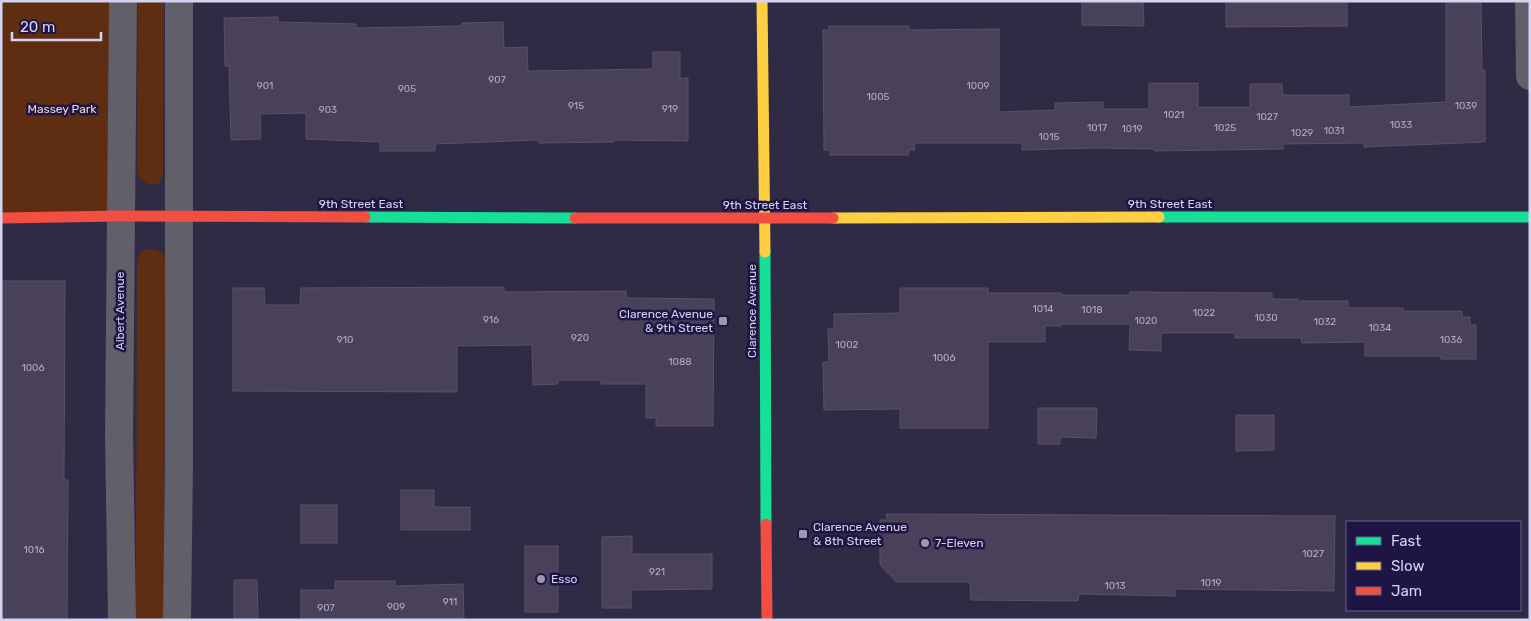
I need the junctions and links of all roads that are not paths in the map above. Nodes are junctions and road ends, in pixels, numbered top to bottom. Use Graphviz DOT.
graph roads {
  1 [pos="123,1"];
  2 [pos="179,1"];
  3 [pos="762,1"];
  4 [pos="1529,1"];
  5 [pos="1530,76"];
  6 [pos="121,216"];
  7 [pos="179,217"];
  8 [pos="1530,217"];
  9 [pos="1,218"];
  10 [pos="765,218"];
  11 [pos="122,620"];
  12 [pos="177,620"];
  13 [pos="767,620"];
  1 -- 6 [label="street, Albert Avenue"];
  2 -- 7 [label="street"];
  3 -- 10 [label="street, Clarence Avenue"];
  4 -- 5 [label="street"];
  6 -- 7 [label="street, 9th Street East"];
  6 -- 9 [label="street, 9th Street East"];
  6 -- 11 [label="street, Albert Avenue"];
  7 -- 10 [label="street, 9th Street East"];
  7 -- 12 [label="street"];
  8 -- 10 [label="street, 9th Street East"];
  10 -- 13 [label="street, Clarence Avenue"];
}
